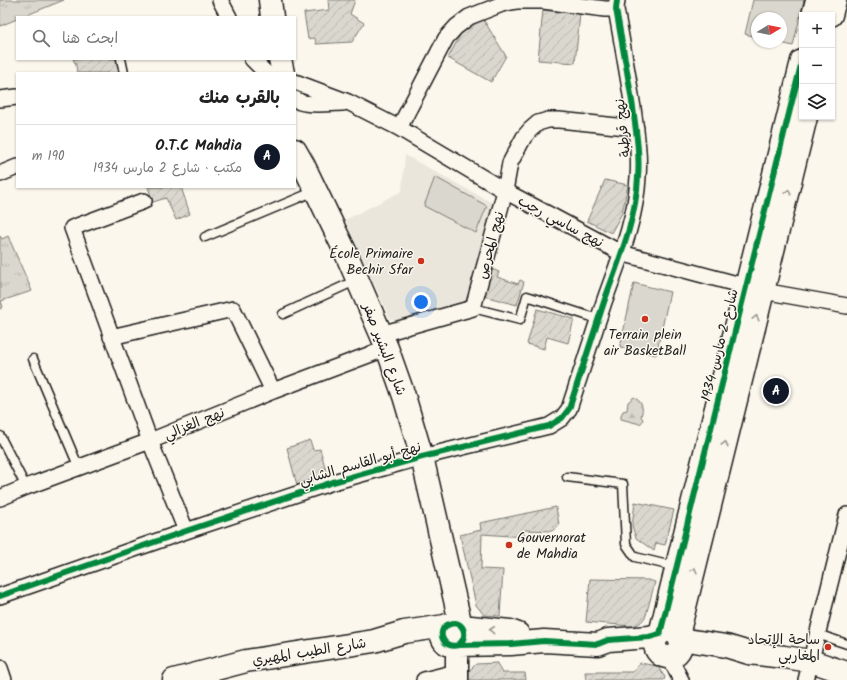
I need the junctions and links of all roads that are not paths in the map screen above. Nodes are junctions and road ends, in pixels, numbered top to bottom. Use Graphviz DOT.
graph roads {
  1 [pos="220,0"];
  2 [pos="817,0"];
  3 [pos="835,0"];
  4 [pos="616,5"];
  5 [pos="814,12"];
  6 [pos="833,12"];
  7 [pos="228,16"];
  8 [pos="121,60"];
  9 [pos="253,60"];
  10 [pos="271,60"];
  11 [pos="280,60"];
  12 [pos="124,72"];
  13 [pos="265,72"];
  14 [pos="270,72"];
  15 [pos="283,72"];
  16 [pos="799,75"];
  17 [pos="296,82"];
  18 [pos="16,97"];
  19 [pos="0,99"];
  20 [pos="296,100"];
  21 [pos="348,102"];
  22 [pos="805,120"];
  23 [pos="400,128"];
  24 [pos="636,128"];
  25 [pos="296,142"];
  26 [pos="299,157"];
  27 [pos="16,167"];
  28 [pos="0,174"];
  29 [pos="316,191"];
  30 [pos="505,191"];
  31 [pos="144,201"];
  32 [pos="205,237"];
  33 [pos="621,253"];
  34 [pos="358,280"];
  35 [pos="754,289"];
  36 [pos="847,306"];
  37 [pos="473,308"];
  38 [pos="283,314"];
  39 [pos="598,319"];
  40 [pos="111,337"];
  41 [pos="384,341"];
  42 [pos="33,359"];
  43 [pos="273,390"];
  44 [pos="0,436"];
  45 [pos="150,441"];
  46 [pos="422,457"];
  47 [pos="79,468"];
  48 [pos="567,477"];
  49 [pos="26,487"];
  50 [pos="0,498"];
  51 [pos="847,515"];
  52 [pos="695,530"];
  53 [pos="186,531"];
  54 [pos="676,567"];
  55 [pos="680,590"];
  56 [pos="0,596"];
  57 [pos="817,634"];
  58 [pos="453,635"];
  59 [pos="847,644"];
  60 [pos="671,646"];
  61 [pos="0,668"];
  62 [pos="808,671"];
  63 [pos="847,673"];
  64 [pos="457,676"];
  65 [pos="680,679"];
  66 [pos="4,680"];
  67 [pos="174,680"];
  68 [pos="424,680"];
  1 -- 7 [label="street"];
  2 -- 5 [label="street"];
  3 -- 6 [label="street"];
  4 -- 23 [label="street"];
  4 -- 24 [label="street, نهج قرطبة"];
  8 -- 12 [label="lane"];
  9 -- 13 [label="street"];
  10 -- 14 [label="street"];
  11 -- 15 [label="street"];
  16 -- 35 [label="street, شارع 2 مارس 1934"];
  17 -- 21 [label="street, نهج ساسي رجب"];
  18 -- 19 [label="street"];
  20 -- 21 [label="street"];
  21 -- 23 [label="street, نهج ساسي رجب"];
  35 -- 22 [label="street, شارع 2 مارس 1934, one-way"];
  23 -- 30 [label="street, نهج ساسي رجب"];
  24 -- 30 [label="street, نهج المحرص"];
  24 -- 33 [label="street, نهج قرطبة"];
  25 -- 26 [label="street, شارع البشير صفر"];
  26 -- 29 [label="street, شارع البشير صفر"];
  27 -- 28 [label="street"];
  29 -- 32 [label="lane"];
  29 -- 34 [label="street, شارع البشير صفر"];
  30 -- 33 [label="street, نهج ساسي رجب"];
  30 -- 37 [label="street, نهج المحرص"];
  31 -- 40 [label="street"];
  33 -- 35 [label="street, نهج ساسي رجب"];
  33 -- 39 [label="street, نهج أبو القاسم الشابي"];
  34 -- 38 [label="lane"];
  34 -- 41 [label="street, شارع البشير صفر"];
  35 -- 36 [label="street, نهج ساسي رجب"];
  35 -- 52 [label="street, شارع 2 مارس 1934"];
  37 -- 39 [label="lane"];
  37 -- 41 [label="street"];
  39 -- 46 [label="street, نهج أبو القاسم الشابي"];
  40 -- 43 [label="street"];
  40 -- 45 [label="street"];
  41 -- 43 [label="street, نهج الغزالي"];
  41 -- 46 [label="street, شارع البشير صفر"];
  42 -- 47 [label="lane"];
  43 -- 45 [label="street, نهج الغزالي"];
  44 -- 49 [label="lane"];
  45 -- 47 [label="street, نهج الغزالي"];
  45 -- 53 [label="street"];
  46 -- 53 [label="street, نهج أبو القاسم الشابي"];
  46 -- 58 [label="street, شارع البشير صفر"];
  47 -- 49 [label="street, نهج الغزالي"];
  48 -- 54 [label="lane"];
  49 -- 50 [label="street, نهج الغزالي"];
  51 -- 57 [label="street"];
  52 -- 54 [label="street, شارع 2 مارس 1934"];
  55 -- 52 [label="street, شارع 2 مارس 1934, one-way"];
  53 -- 56 [label="street, نهج أبو القاسم الشابي"];
  54 -- 55 [label="street, شارع 2 مارس 1934"];
  55 -- 60 [label="street, شارع 2 مارس 1934"];
  57 -- 59 [label="lane"];
  57 -- 62 [label="street"];
  58 -- 60 [label="street, شارع الطيب المهيري"];
  58 -- 64 [label="street, شارع البشير صفر"];
  58 -- 67 [label="street, شارع الطيب المهيري"];
  60 -- 62 [label="street, شارع الطيب المهيري"];
  60 -- 65 [label="street"];
  61 -- 66 [label="street"];
  62 -- 63 [label="street, شارع الطيب المهيري"];
  64 -- 68 [label="street"];
}
